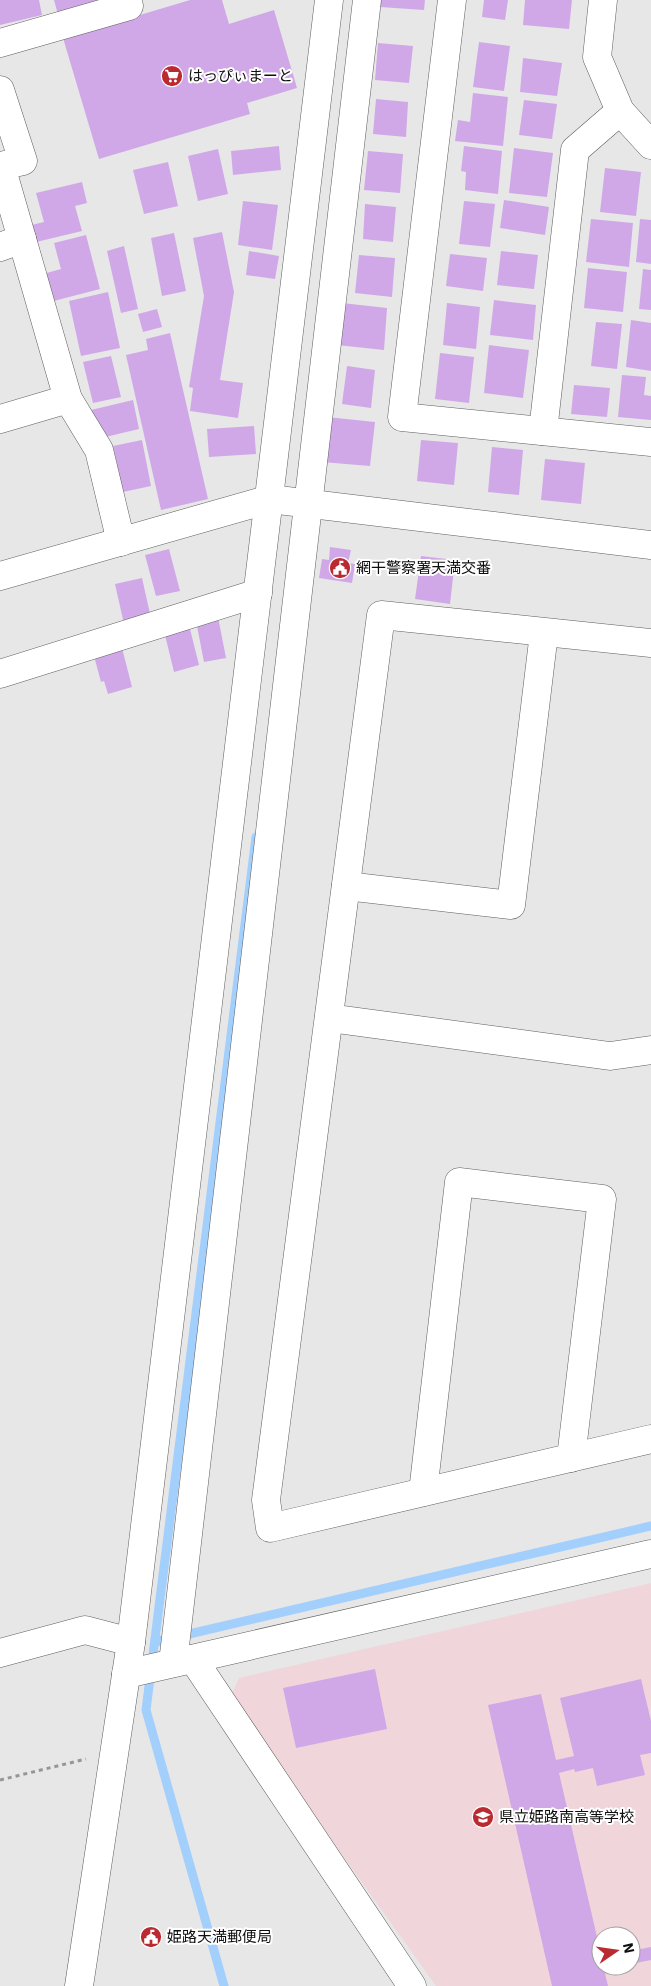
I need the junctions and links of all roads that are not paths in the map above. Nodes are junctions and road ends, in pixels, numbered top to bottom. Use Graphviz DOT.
graph roads {
  1 [pos="127,0"];
  2 [pos="329,0"];
  3 [pos="368,0"];
  4 [pos="452,0"];
  5 [pos="603,0"];
  6 [pos="0,43"];
  7 [pos="0,90"];
  8 [pos="620,111"];
  9 [pos="651,145"];
  10 [pos="1,166"];
  11 [pos="11,243"];
  12 [pos="68,399"];
  13 [pos="0,418"];
  14 [pos="543,431"];
  15 [pos="651,442"];
  16 [pos="270,499"];
  17 [pos="308,503"];
  18 [pos="121,542"];
  19 [pos="651,544"];
  20 [pos="0,576"];
  21 [pos="258,593"];
  22 [pos="544,633"];
  23 [pos="651,643"];
  24 [pos="0,674"];
  25 [pos="346,886"];
  26 [pos="328,1018"];
  27 [pos="651,1050"];
  28 [pos="651,1439"];
  29 [pos="571,1458"];
  30 [pos="423,1492"];
  31 [pos="651,1554"];
  32 [pos="131,1642"];
  33 [pos="0,1653"];
  34 [pos="183,1661"];
  35 [pos="126,1674"];
  36 [pos="79,1986"];
  37 [pos="412,1986"];
  1 -- 6 [label="street"];
  2 -- 16 [label="street"];
  3 -- 17 [label="street"];
  4 -- 14 [label="street"];
  5 -- 8 [label="street"];
  7 -- 10 [label="street"];
  8 -- 9 [label="street"];
  8 -- 14 [label="street"];
  10 -- 11 [label="street"];
  11 -- 12 [label="street"];
  12 -- 13 [label="street"];
  12 -- 18 [label="street"];
  14 -- 15 [label="street"];
  16 -- 17 [label="street"];
  16 -- 18 [label="street"];
  16 -- 21 [label="street"];
  17 -- 19 [label="street"];
  17 -- 34 [label="street"];
  18 -- 20 [label="street"];
  21 -- 24 [label="street"];
  21 -- 32 [label="street"];
  22 -- 23 [label="street"];
  22 -- 25 [label="street"];
  22 -- 25 [label="street"];
  25 -- 26 [label="street"];
  26 -- 27 [label="street"];
  26 -- 30 [label="street"];
  28 -- 29 [label="street"];
  29 -- 30 [label="street"];
  29 -- 30 [label="street"];
  31 -- 34 [label="street"];
  32 -- 33 [label="street"];
  32 -- 35 [label="street"];
  34 -- 35 [label="street"];
  34 -- 37 [label="street"];
  35 -- 36 [label="street"];
}
